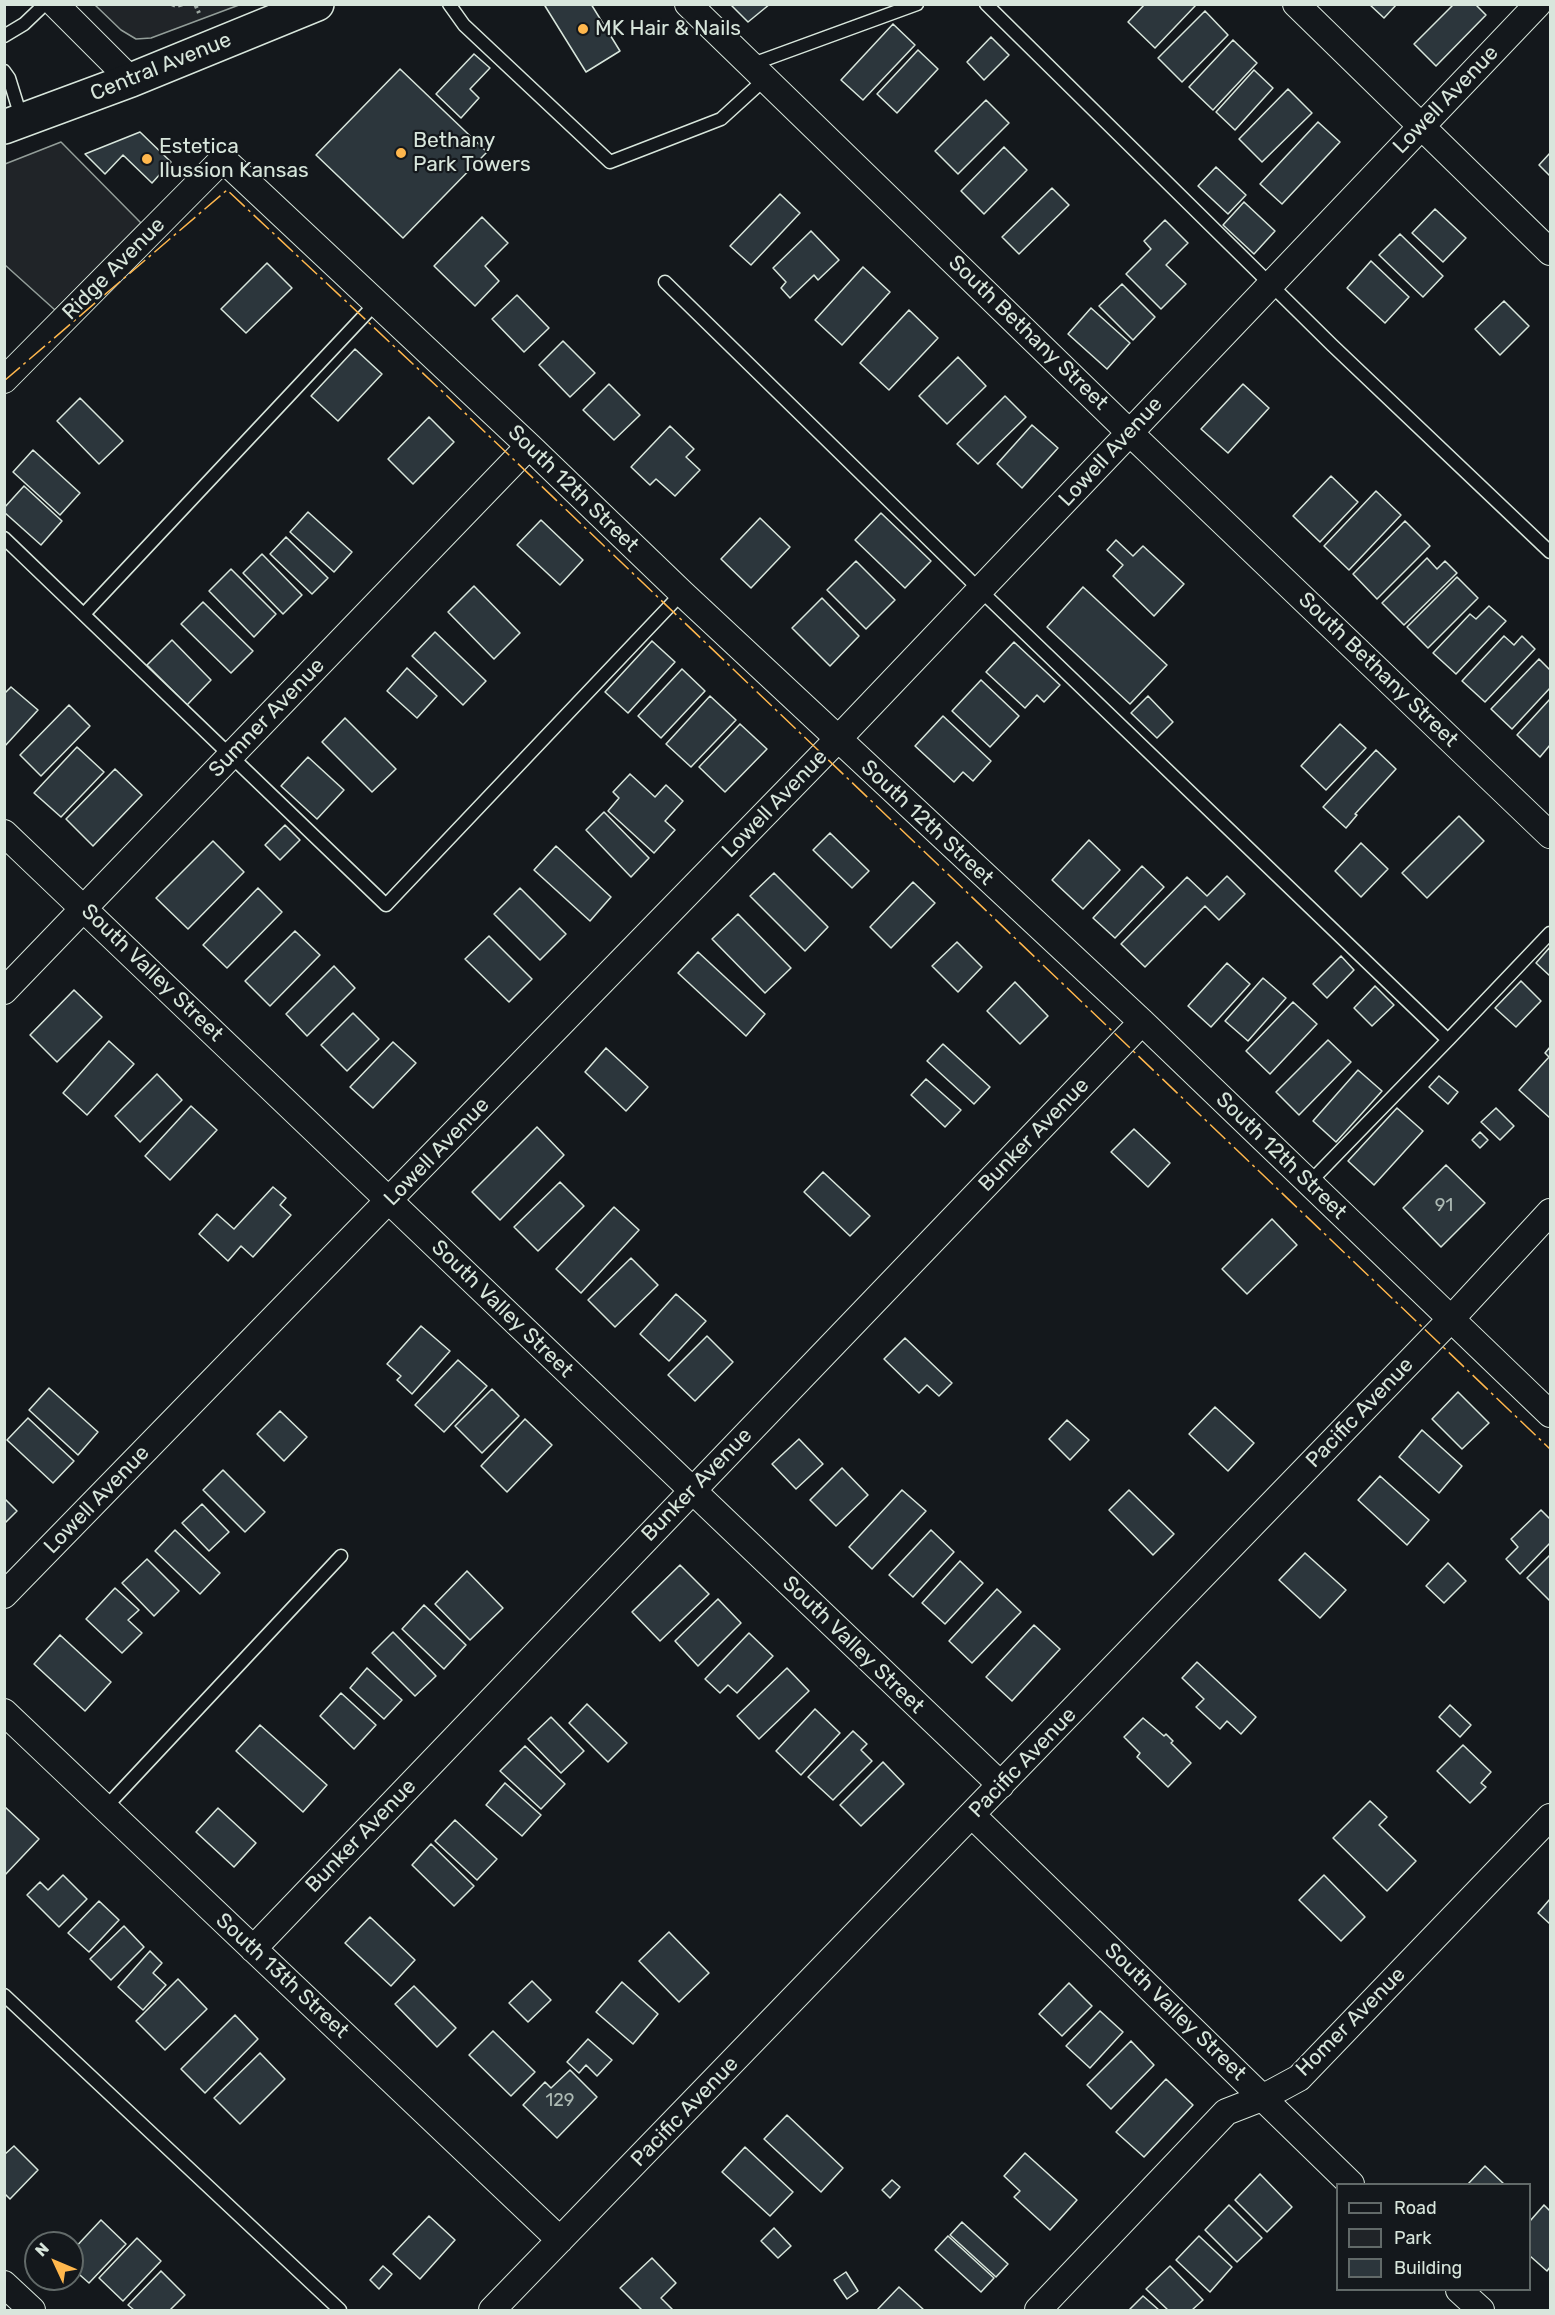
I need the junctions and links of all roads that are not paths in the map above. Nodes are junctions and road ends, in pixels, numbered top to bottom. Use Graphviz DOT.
graph roads {
  1 [pos="45,4"];
  2 [pos="55,4"];
  3 [pos="317,4"];
  4 [pos="449,4"];
  5 [pos="688,4"];
  6 [pos="917,4"];
  7 [pos="986,4"];
  8 [pos="1296,4"];
  9 [pos="1538,4"];
  10 [pos="4,36"];
  11 [pos="4,71"];
  12 [pos="758,72"];
  13 [pos="131,80"];
  14 [pos="13,124"];
  15 [pos="1420,127"];
  16 [pos="223,159"];
  17 [pos="1551,252"];
  18 [pos="665,282"];
  19 [pos="1271,283"];
  20 [pos="376,303"];
  21 [pos="4,380"];
  22 [pos="1129,432"];
  23 [pos="529,446"];
  24 [pos="4,538"];
  25 [pos="1551,552"];
  26 [pos="980,590"];
  27 [pos="682,593"];
  28 [pos="84,614"];
  29 [pos="838,739"];
  30 [pos="231,756"];
  31 [pos="4,833"];
  32 [pos="1551,835"];
  33 [pos="84,908"];
  34 [pos="1551,933"];
  35 [pos="4,991"];
  36 [pos="1142,1022"];
  37 [pos="1448,1040"];
  38 [pos="1309,1183"];
  39 [pos="390,1201"];
  40 [pos="1551,1212"];
  41 [pos="1451,1319"];
  42 [pos="1551,1414"];
  43 [pos="691,1491"];
  44 [pos="341,1557"];
  45 [pos="4,1595"];
  46 [pos="4,1712"];
  47 [pos="1001,1785"];
  48 [pos="105,1808"];
  49 [pos="972,1815"];
  50 [pos="1551,1817"];
  51 [pos="253,1949"];
  52 [pos="4,1995"];
  53 [pos="1262,2097"];
  54 [pos="1350,2183"];
  55 [pos="561,2240"];
  56 [pos="4,2284"];
  57 [pos="1461,2291"];
  58 [pos="33,2310"];
  59 [pos="340,2310"];
  60 [pos="492,2310"];
  61 [pos="1038,2310"];
  62 [pos="1480,2310"];
  1 -- 10 [label="lane"];
  2 -- 13 [label="street"];
  3 -- 13 [label="main road, Central Avenue"];
  4 -- 12 [label="lane"];
  5 -- 12 [label="street, South Bethany Street"];
  6 -- 12 [label="lane"];
  7 -- 19 [label="lane"];
  8 -- 15 [label="street"];
  9 -- 15 [label="street, Lowell Avenue"];
  11 -- 14 [label="lane"];
  12 -- 22 [label="street, South Bethany Street"];
  13 -- 14 [label="main road, Central Avenue"];
  15 -- 17 [label="street"];
  15 -- 19 [label="street, Lowell Avenue"];
  16 -- 20 [label="street, South 12th Street"];
  16 -- 21 [label="street, Ridge Avenue"];
  18 -- 26 [label="lane"];
  19 -- 22 [label="street, Lowell Avenue"];
  19 -- 25 [label="lane"];
  20 -- 23 [label="street, South 12th Street"];
  20 -- 28 [label="lane"];
  22 -- 26 [label="street, Lowell Avenue"];
  22 -- 32 [label="street, South Bethany Street"];
  23 -- 27 [label="street, South 12th Street"];
  23 -- 30 [label="street, Sumner Avenue"];
  24 -- 28 [label="lane"];
  26 -- 29 [label="street, Lowell Avenue"];
  26 -- 37 [label="lane"];
  27 -- 29 [label="street, South 12th Street"];
  27 -- 30 [label="lane"];
  28 -- 30 [label="lane"];
  29 -- 36 [label="street, South 12th Street"];
  29 -- 39 [label="street, Lowell Avenue"];
  30 -- 33 [label="street, Sumner Avenue"];
  31 -- 33 [label="street, South Valley Street"];
  33 -- 35 [label="street, Sumner Avenue"];
  33 -- 39 [label="street, South Valley Street"];
  34 -- 37 [label="lane"];
  36 -- 38 [label="street, South 12th Street"];
  36 -- 43 [label="street, Bunker Avenue"];
  37 -- 38 [label="lane"];
  38 -- 41 [label="street, South 12th Street"];
  39 -- 43 [label="street, South Valley Street"];
  39 -- 45 [label="street, Lowell Avenue"];
  40 -- 41 [label="street, Pacific Avenue"];
  41 -- 42 [label="street, South 12th Street"];
  41 -- 47 [label="street, Pacific Avenue"];
  43 -- 47 [label="street, South Valley Street"];
  43 -- 51 [label="street, Bunker Avenue"];
  44 -- 48 [label="lane"];
  46 -- 48 [label="street, South 13th Street"];
  47 -- 49 [label="street, Pacific Avenue"];
  48 -- 51 [label="street, South 13th Street"];
  49 -- 53 [label="street, South Valley Street"];
  49 -- 55 [label="street, Pacific Avenue"];
  50 -- 53 [label="street, Homer Avenue"];
  51 -- 55 [label="street, South 13th Street"];
  52 -- 59 [label="lane"];
  53 -- 54 [label="street, South Valley Street"];
  53 -- 61 [label="street, Homer Avenue"];
  55 -- 60 [label="street, Pacific Avenue"];
  56 -- 58 [label="street"];
  57 -- 62 [label="street"];
}
